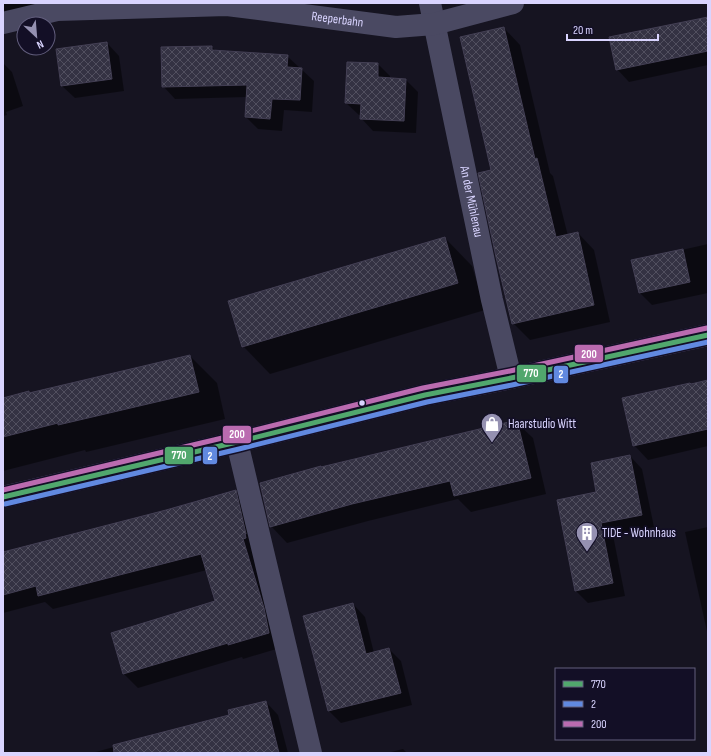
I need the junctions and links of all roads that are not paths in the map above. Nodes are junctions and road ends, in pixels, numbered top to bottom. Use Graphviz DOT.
graph roads {
  1 [pos="513,3"];
  2 [pos="432,13"];
  3 [pos="3,23"];
  4 [pos="708,335"];
  5 [pos="511,378"];
  6 [pos="237,442"];
  7 [pos="3,497"];
  8 [pos="311,753"];
  1 -- 2 [label="street"];
  2 -- 3 [label="street, Reeperbahn"];
  2 -- 5 [label="street, An der Mühlenau"];
  4 -- 5 [label="main road"];
  5 -- 6 [label="main road"];
  6 -- 7 [label="main road"];
  6 -- 8 [label="street"];
}
